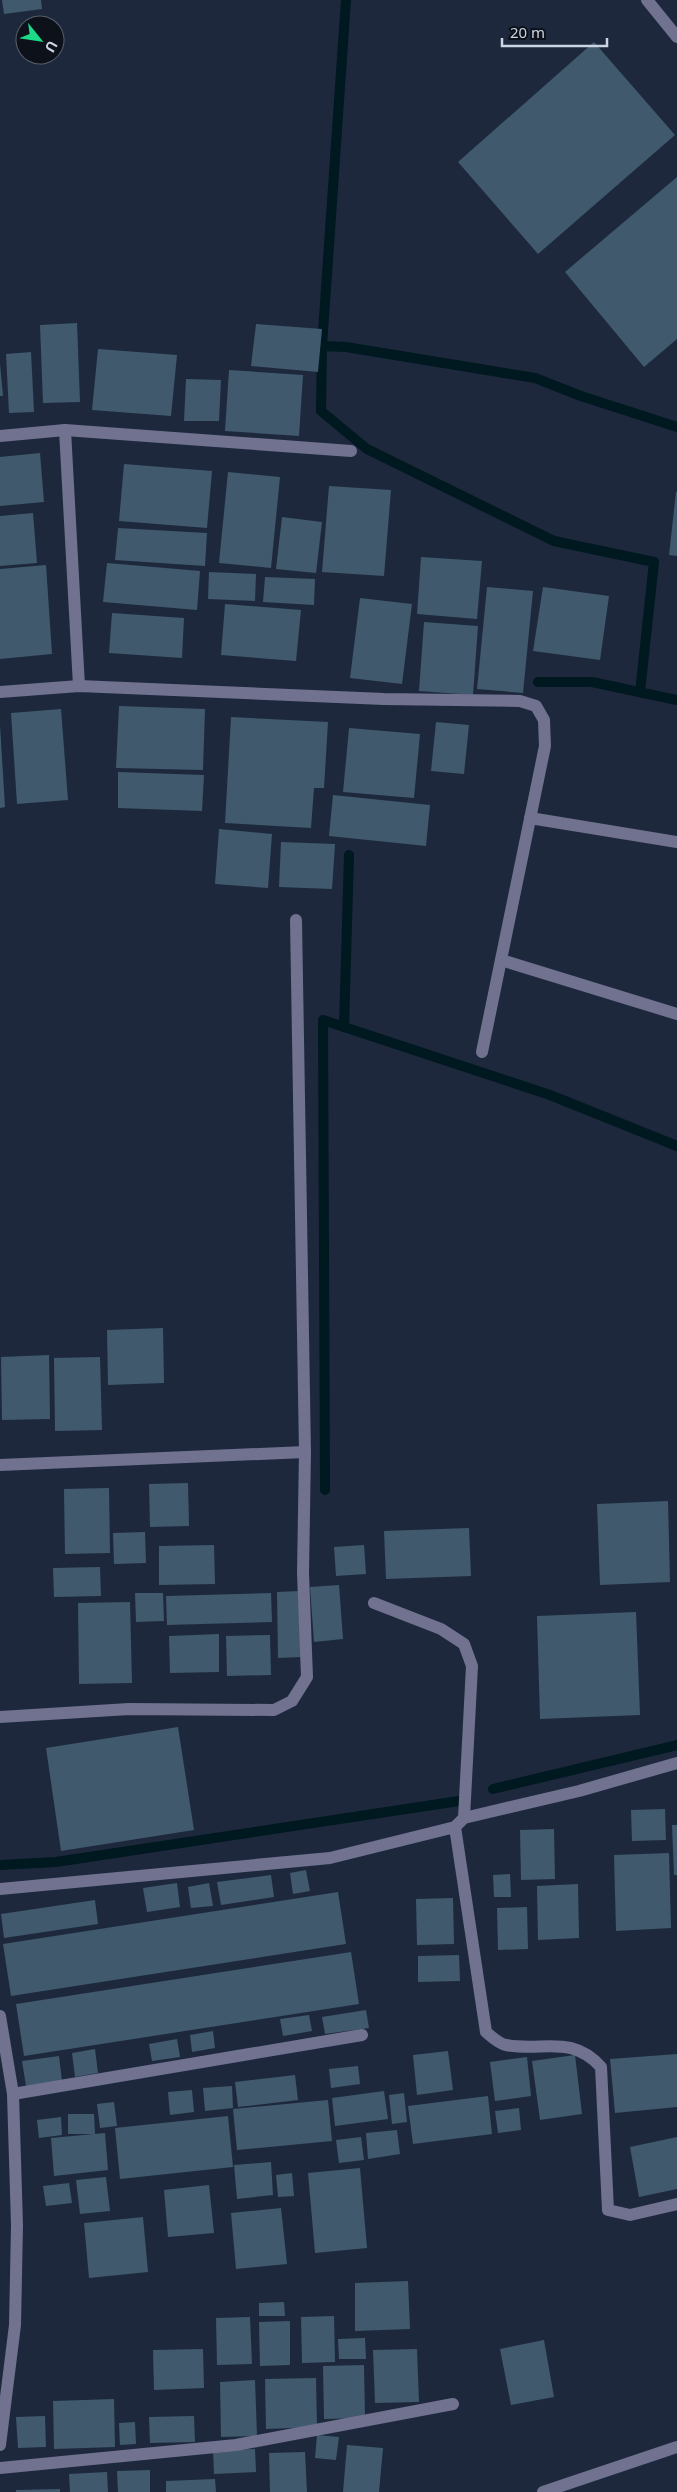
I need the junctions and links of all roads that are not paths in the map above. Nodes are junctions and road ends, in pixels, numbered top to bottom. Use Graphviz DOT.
graph roads {
  1 [pos="647,0"];
  2 [pos="677,37"];
  3 [pos="65,430"];
  4 [pos="0,436"];
  5 [pos="351,451"];
  6 [pos="79,686"];
  7 [pos="0,692"];
  8 [pos="530,818"];
  9 [pos="677,842"];
  10 [pos="296,920"];
  11 [pos="501,960"];
  12 [pos="677,1014"];
  13 [pos="482,1052"];
  14 [pos="305,1452"];
  15 [pos="0,1465"];
  16 [pos="374,1603"];
  17 [pos="0,1717"];
  18 [pos="677,1763"];
  19 [pos="459,1822"];
  20 [pos="0,1889"];
  21 [pos="0,2016"];
  22 [pos="362,2035"];
  23 [pos="13,2094"];
  24 [pos="677,2204"];
  25 [pos="453,2404"];
  26 [pos="0,2445"];
  27 [pos="677,2447"];
  28 [pos="0,2468"];
  29 [pos="543,2492"];
  1 -- 2 [label="street"];
  3 -- 4 [label="street"];
  3 -- 5 [label="street"];
  3 -- 6 [label="street"];
  6 -- 7 [label="street"];
  6 -- 8 [label="street"];
  8 -- 9 [label="street"];
  8 -- 11 [label="street"];
  10 -- 14 [label="street"];
  11 -- 12 [label="street"];
  11 -- 13 [label="street"];
  14 -- 15 [label="street"];
  14 -- 17 [label="street"];
  16 -- 19 [label="street"];
  18 -- 19 [label="street"];
  19 -- 20 [label="street"];
  19 -- 24 [label="street"];
  21 -- 23 [label="street"];
  22 -- 23 [label="street"];
  23 -- 26 [label="street"];
  25 -- 28 [label="street"];
  27 -- 29 [label="street"];
}
